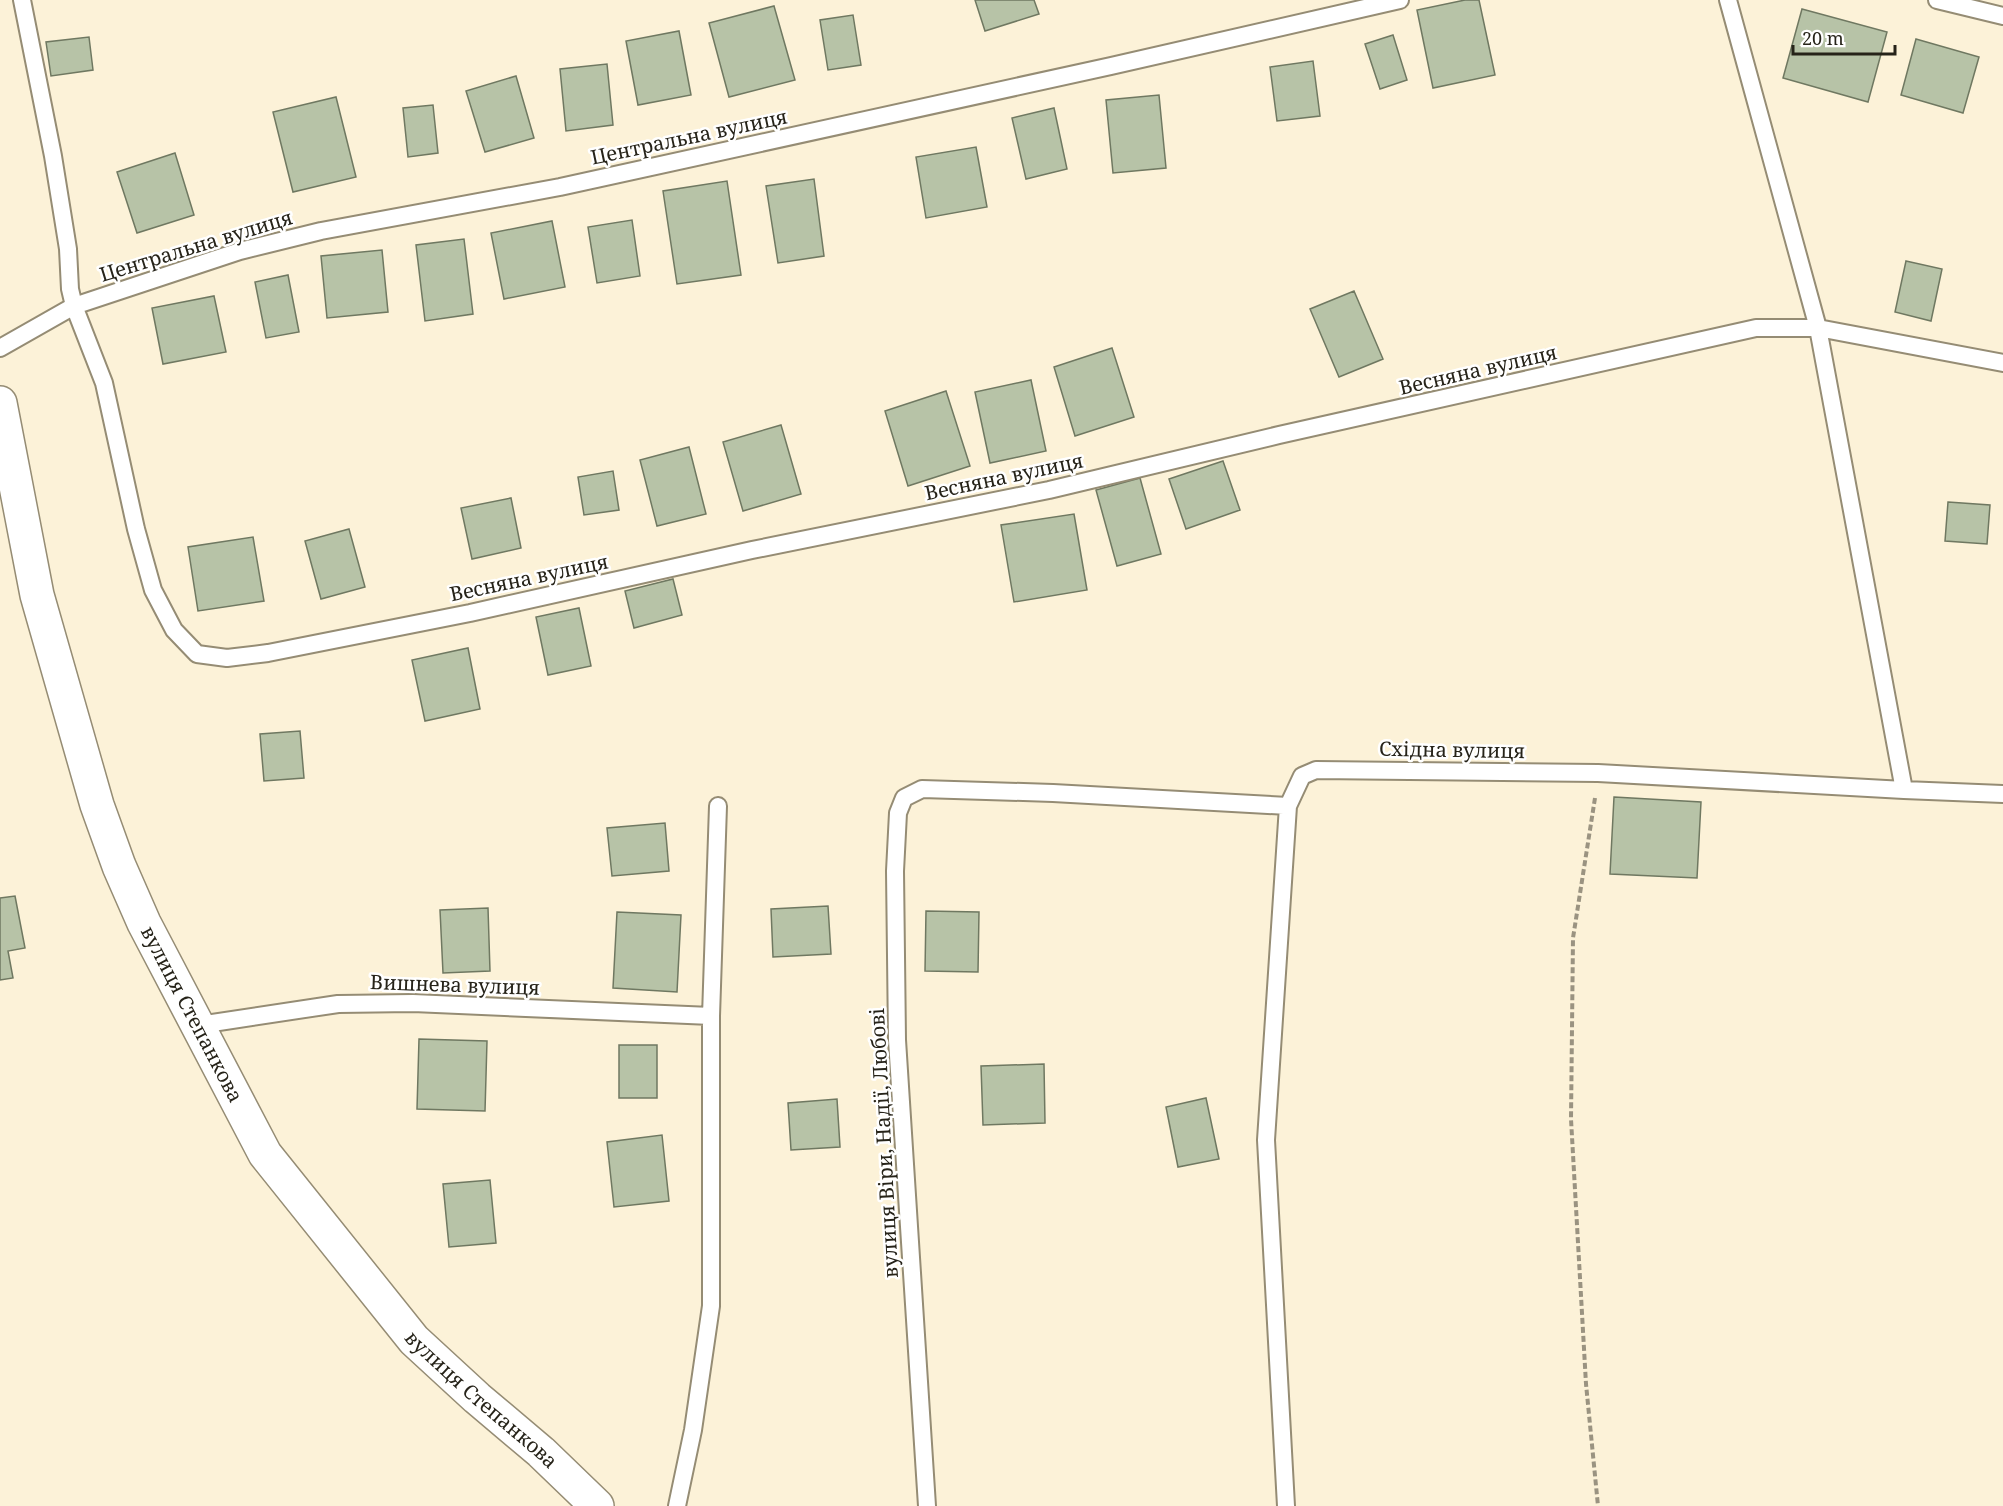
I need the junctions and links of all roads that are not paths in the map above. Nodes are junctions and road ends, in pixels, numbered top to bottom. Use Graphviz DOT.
graph roads {
  1 [pos="22,0"];
  2 [pos="1400,0"];
  3 [pos="1728,0"];
  4 [pos="1937,0"];
  5 [pos="2003,16"];
  6 [pos="75,306"];
  7 [pos="1818,328"];
  8 [pos="0,348"];
  9 [pos="2003,363"];
  10 [pos="0,403"];
  11 [pos="1904,790"];
  12 [pos="2003,794"];
  13 [pos="718,806"];
  14 [pos="1288,806"];
  15 [pos="711,1016"];
  16 [pos="199,1026"];
  17 [pos="597,1506"];
  18 [pos="677,1506"];
  19 [pos="927,1506"];
  20 [pos="1286,1506"];
  1 -- 6 [label="lane"];
  2 -- 6 [label="lane, Центральна вулиця"];
  3 -- 7 [label="lane"];
  4 -- 5 [label="lane"];
  6 -- 7 [label="lane, Весняна вулиця"];
  6 -- 8 [label="lane, Центральна вулиця"];
  7 -- 9 [label="lane, Весняна вулиця"];
  7 -- 11 [label="lane"];
  10 -- 16 [label="street, вулиця Степанкова"];
  11 -- 12 [label="lane, Східна вулиця"];
  11 -- 14 [label="lane, Східна вулиця"];
  13 -- 15 [label="lane"];
  14 -- 19 [label="lane, вулиця Віри, Надії, Любові"];
  14 -- 20 [label="lane"];
  15 -- 16 [label="lane, Вишнева вулиця"];
  15 -- 18 [label="lane"];
  16 -- 17 [label="street, вулиця Степанкова"];
}
